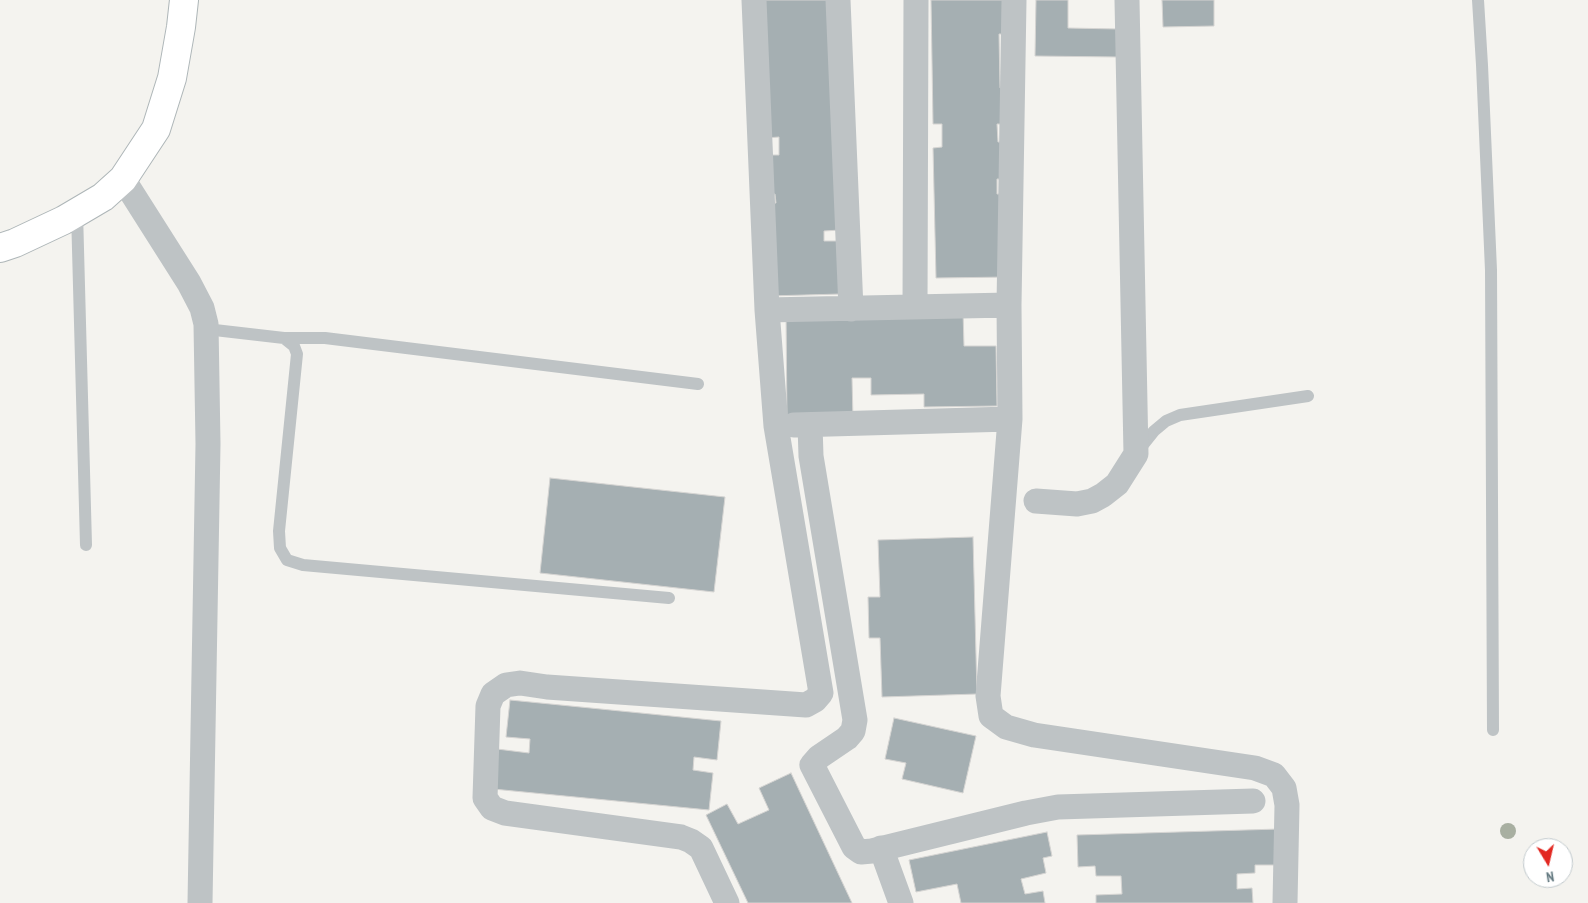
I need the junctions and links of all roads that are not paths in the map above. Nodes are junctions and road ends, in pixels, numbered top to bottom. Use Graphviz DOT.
graph roads {
  1 [pos="184,0"];
  2 [pos="754,0"];
  3 [pos="838,0"];
  4 [pos="916,0"];
  5 [pos="1014,0"];
  6 [pos="1128,0"];
  7 [pos="1478,0"];
  8 [pos="123,179"];
  9 [pos="77,212"];
  10 [pos="0,248"];
  11 [pos="1010,305"];
  12 [pos="915,307"];
  13 [pos="851,309"];
  14 [pos="767,310"];
  15 [pos="206,329"];
  16 [pos="284,338"];
  17 [pos="698,384"];
  18 [pos="1308,396"];
  19 [pos="1010,419"];
  20 [pos="810,425"];
  21 [pos="776,426"];
  22 [pos="1136,454"];
  23 [pos="1036,500"];
  24 [pos="86,544"];
  25 [pos="669,598"];
  26 [pos="1493,730"];
  27 [pos="1253,801"];
  28 [pos="881,848"];
  29 [pos="200,903"];
  30 [pos="727,903"];
  31 [pos="901,903"];
  32 [pos="1285,903"];
  1 -- 8 [label="main road"];
  2 -- 14 [label="street"];
  3 -- 13 [label="street"];
  4 -- 12 [label="street"];
  5 -- 11 [label="street"];
  6 -- 22 [label="street"];
  7 -- 26 [label="lane"];
  8 -- 9 [label="main road"];
  8 -- 15 [label="street"];
  9 -- 10 [label="main road"];
  9 -- 24 [label="lane"];
  11 -- 12 [label="street"];
  11 -- 19 [label="street"];
  12 -- 13 [label="street"];
  13 -- 14 [label="street"];
  14 -- 21 [label="street"];
  15 -- 16 [label="lane"];
  15 -- 29 [label="street"];
  16 -- 17 [label="lane"];
  16 -- 25 [label="lane"];
  18 -- 22 [label="lane"];
  19 -- 20 [label="street"];
  19 -- 32 [label="street"];
  20 -- 21 [label="street"];
  20 -- 28 [label="street"];
  21 -- 30 [label="street"];
  22 -- 23 [label="street"];
  27 -- 28 [label="street"];
  28 -- 31 [label="street"];
}
